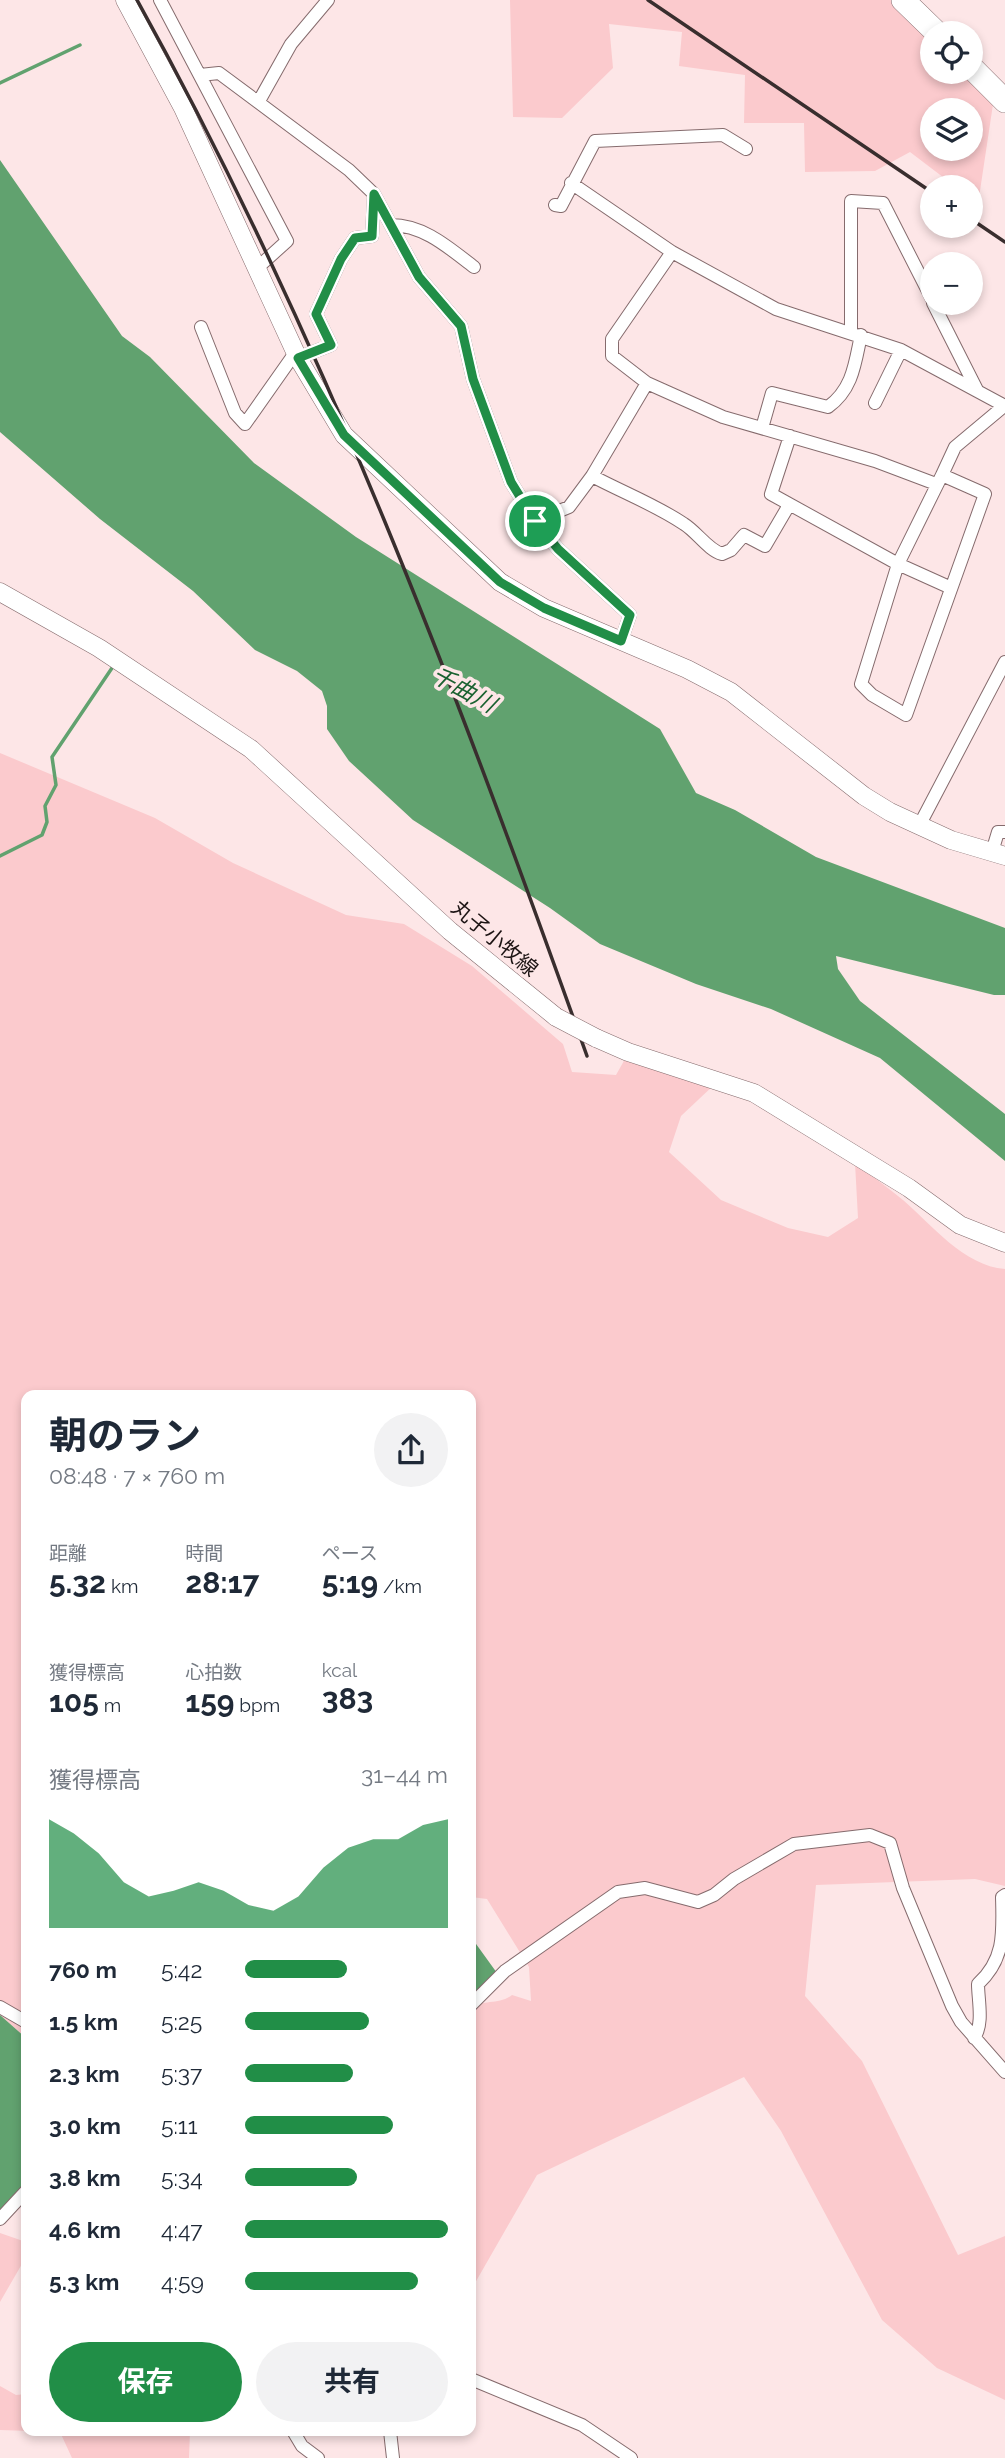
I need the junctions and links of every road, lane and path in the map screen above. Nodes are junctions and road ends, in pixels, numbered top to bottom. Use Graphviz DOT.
graph roads {
  1 [pos="125,0"];
  2 [pos="328,0"];
  3 [pos="903,0"];
  4 [pos="164,2"];
  5 [pos="925,21"];
  6 [pos="200,75"];
  7 [pos="983,79"];
  8 [pos="259,101"];
  9 [pos="1005,101"];
  10 [pos="746,149"];
  11 [pos="571,183"];
  12 [pos="374,194"];
  13 [pos="555,205"];
  14 [pos="391,225"];
  15 [pos="672,252"];
  16 [pos="474,267"];
  17 [pos="256,269"];
  18 [pos="920,276"];
  19 [pos="940,315"];
  20 [pos="201,327"];
  21 [pos="856,333"];
  22 [pos="901,349"];
  23 [pos="297,356"];
  24 [pos="647,383"];
  25 [pos="978,390"];
  26 [pos="875,403"];
  27 [pos="1004,406"];
  28 [pos="762,428"];
  29 [pos="790,436"];
  30 [pos="592,476"];
  31 [pos="939,480"];
  32 [pos="789,505"];
  33 [pos="535,521"];
  34 [pos="898,564"];
  35 [pos="949,587"];
  36 [pos="0,592"];
  37 [pos="621,641"];
  38 [pos="1005,662"];
  39 [pos="919,826"];
  40 [pos="1005,832"];
  41 [pos="998,854"];
  42 [pos="1005,1243"];
  43 [pos="1005,1895"];
  44 [pos="476,2000"];
  45 [pos="0,2007"];
  46 [pos="21,2019"];
  47 [pos="974,2038"];
  48 [pos="1005,2072"];
  49 [pos="21,2196"];
  50 [pos="0,2219"];
  51 [pos="476,2381"];
  52 [pos="296,2436"];
  53 [pos="391,2436"];
  54 [pos="318,2458"];
  55 [pos="393,2458"];
  56 [pos="631,2458"];
  1 -- 17 [label="street"];
  2 -- 8 [label="street"];
  3 -- 5 [label="highway"];
  4 -- 6 [label="street"];
  6 -- 8 [label="street"];
  6 -- 17 [label="street"];
  7 -- 9 [label="highway"];
  8 -- 12 [label="street"];
  10 -- 11 [label="street"];
  11 -- 13 [label="street"];
  11 -- 15 [label="street"];
  12 -- 14 [label="street"];
  12 -- 23 [label="street"];
  14 -- 16 [label="street"];
  14 -- 33 [label="street"];
  15 -- 21 [label="street"];
  15 -- 24 [label="street"];
  17 -- 23 [label="street"];
  18 -- 21 [label="street"];
  19 -- 25 [label="street"];
  20 -- 23 [label="street"];
  21 -- 22 [label="street"];
  21 -- 28 [label="street"];
  22 -- 25 [label="street"];
  22 -- 26 [label="street"];
  23 -- 37 [label="street"];
  24 -- 28 [label="street"];
  24 -- 30 [label="street"];
  25 -- 27 [label="street"];
  27 -- 31 [label="street"];
  28 -- 29 [label="street"];
  29 -- 31 [label="street"];
  29 -- 32 [label="street"];
  30 -- 32 [label="street"];
  30 -- 33 [label="street"];
  31 -- 34 [label="street"];
  31 -- 35 [label="street"];
  32 -- 34 [label="street"];
  33 -- 37 [label="street"];
  34 -- 35 [label="street"];
  34 -- 35 [label="street"];
  36 -- 42 [label="street, 丸子小牧線, bridge"];
  37 -- 39 [label="street"];
  38 -- 39 [label="street"];
  39 -- 41 [label="street"];
  40 -- 41 [label="street"];
  43 -- 47 [label="street"];
  44 -- 47 [label="street"];
  45 -- 46 [label="street"];
  47 -- 48 [label="street"];
  49 -- 50 [label="street"];
  51 -- 56 [label="street"];
  52 -- 54 [label="street"];
  53 -- 55 [label="street"];
}
